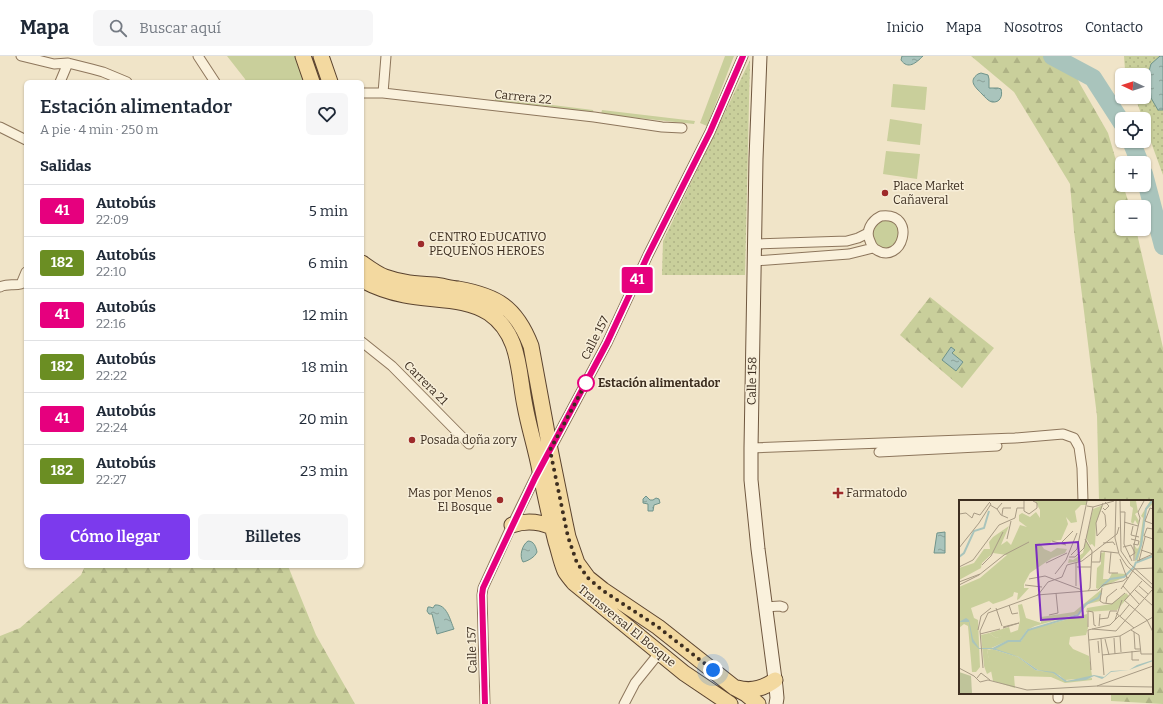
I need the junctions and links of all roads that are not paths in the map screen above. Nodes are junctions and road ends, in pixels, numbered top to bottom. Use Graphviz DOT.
graph roads {
  1 [pos="21,56"];
  2 [pos="198,56"];
  3 [pos="303,56"];
  4 [pos="321,56"];
  5 [pos="386,56"];
  6 [pos="743,56"];
  7 [pos="760,56"];
  8 [pos="55,60"];
  9 [pos="68,64"];
  10 [pos="61,80"];
  11 [pos="120,80"];
  12 [pos="214,80"];
  13 [pos="311,80"];
  14 [pos="329,80"];
  15 [pos="364,92"];
  16 [pos="382,93"];
  17 [pos="0,127"];
  18 [pos="682,128"];
  19 [pos="24,139"];
  20 [pos="868,233"];
  21 [pos="755,244"];
  22 [pos="873,248"];
  23 [pos="755,260"];
  24 [pos="364,264"];
  25 [pos="24,277"];
  26 [pos="364,281"];
  27 [pos="0,287"];
  28 [pos="364,344"];
  29 [pos="469,444"];
  30 [pos="997,445"];
  31 [pos="751,448"];
  32 [pos="550,450"];
  33 [pos="879,452"];
  34 [pos="540,469"];
  35 [pos="1083,500"];
  36 [pos="512,525"];
  37 [pos="552,527"];
  38 [pos="765,607"];
  39 [pos="783,607"];
  40 [pos="660,652"];
  41 [pos="775,680"];
  42 [pos="735,688"];
  43 [pos="485,704"];
  44 [pos="624,704"];
  45 [pos="730,704"];
  46 [pos="758,704"];
  47 [pos="776,704"];
  1 -- 8 [label="street"];
  2 -- 12 [label="street"];
  3 -- 13 [label="main road"];
  4 -- 14 [label="main road"];
  5 -- 16 [label="street"];
  6 -- 32 [label="street, Calle 157"];
  7 -- 21 [label="street, Calle 158"];
  8 -- 9 [label="street"];
  9 -- 10 [label="street"];
  9 -- 11 [label="street"];
  15 -- 16 [label="street, Carrera 22"];
  16 -- 18 [label="street, Carrera 22"];
  17 -- 19 [label="street"];
  20 -- 21 [label="street"];
  20 -- 22 [label="street"];
  20 -- 22 [label="street"];
  21 -- 23 [label="street, Calle 158"];
  22 -- 23 [label="street"];
  23 -- 31 [label="street, Calle 158"];
  24 -- 32 [label="main road, Transversal El Bosque"];
  25 -- 27 [label="street"];
  26 -- 34 [label="main road, Transversal El Bosque"];
  28 -- 29 [label="street, Carrera 21"];
  30 -- 31 [label="street"];
  30 -- 33 [label="street"];
  30 -- 35 [label="street"];
  31 -- 38 [label="street, Calle 158"];
  32 -- 34 [label="street, Calle 157"];
  32 -- 42 [label="main road, Transversal El Bosque"];
  34 -- 36 [label="street, Calle 157"];
  34 -- 37 [label="main road, Transversal El Bosque"];
  36 -- 37 [label="main road"];
  36 -- 43 [label="street, Calle 157"];
  37 -- 40 [label="main road, Transversal El Bosque"];
  38 -- 39 [label="street"];
  38 -- 41 [label="street, Calle 158"];
  40 -- 44 [label="street"];
  40 -- 45 [label="main road, Transversal El Bosque"];
  41 -- 42 [label="main road"];
  41 -- 47 [label="street, Calle 158"];
  42 -- 46 [label="main road, Transversal El Bosque"];
}
